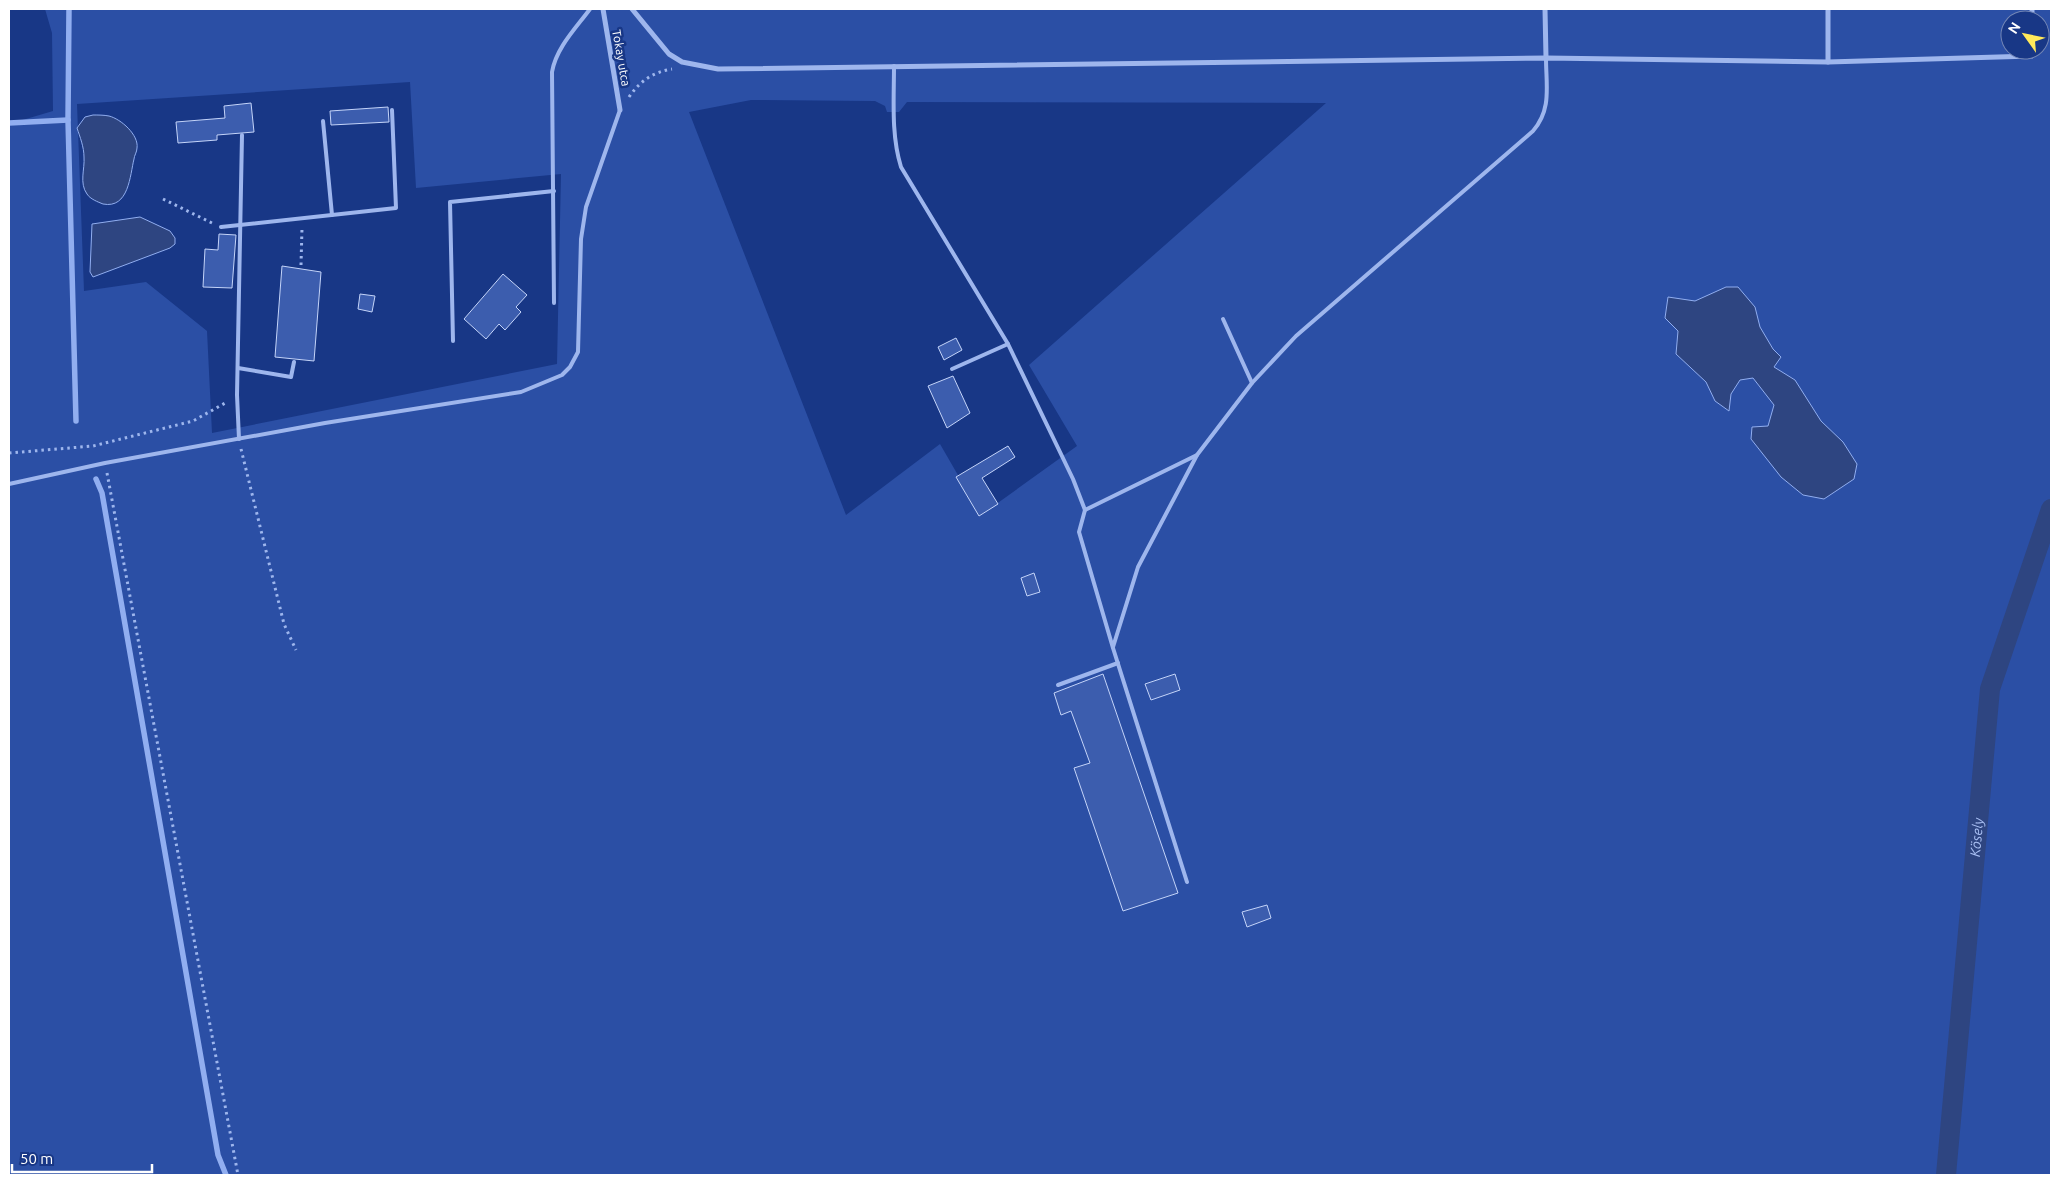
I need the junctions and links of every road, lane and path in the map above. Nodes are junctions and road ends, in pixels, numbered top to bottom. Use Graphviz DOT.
graph roads {
  1 [pos="590,9"];
  2 [pos="603,9"];
  3 [pos="632,9"];
  4 [pos="1546,9"];
  5 [pos="1828,9"];
  6 [pos="2000,54"];
  7 [pos="1546,58"];
  8 [pos="1828,62"];
  9 [pos="695,66"];
  10 [pos="894,66"];
  11 [pos="392,110"];
  12 [pos="620,110"];
  13 [pos="323,121"];
  14 [pos="242,135"];
  15 [pos="554,192"];
  16 [pos="163,199"];
  17 [pos="332,215"];
  18 [pos="303,218"];
  19 [pos="242,225"];
  20 [pos="221,227"];
  21 [pos="301,265"];
  22 [pos="554,303"];
  23 [pos="1222,319"];
  24 [pos="453,341"];
  25 [pos="1008,344"];
  26 [pos="294,362"];
  27 [pos="238,368"];
  28 [pos="952,369"];
  29 [pos="1252,383"];
  30 [pos="237,395"];
  31 [pos="239,438"];
  32 [pos="9,453"];
  33 [pos="1197,455"];
  34 [pos="106,463"];
  35 [pos="9,484"];
  36 [pos="1085,510"];
  37 [pos="1113,648"];
  38 [pos="296,650"];
  39 [pos="1118,663"];
  40 [pos="1058,685"];
  41 [pos="1187,882"];
  42 [pos="238,1175"];
  1 -- 15 [label="lane"];
  2 -- 12 [label="street, Tokay utca"];
  3 -- 9 [label="street"];
  4 -- 7 [label="street"];
  5 -- 8 [label="street"];
  6 -- 8 [label="street"];
  7 -- 8 [label="street"];
  7 -- 10 [label="street"];
  7 -- 29 [label="lane"];
  9 -- 10 [label="street"];
  9 -- 12 [label="path"];
  10 -- 25 [label="lane"];
  11 -- 17 [label="lane"];
  12 -- 31 [label="lane"];
  13 -- 17 [label="lane"];
  14 -- 19 [label="lane"];
  15 -- 22 [label="lane"];
  15 -- 24 [label="lane"];
  16 -- 20 [label="path"];
  17 -- 18 [label="lane"];
  18 -- 19 [label="lane"];
  18 -- 21 [label="path"];
  19 -- 20 [label="lane"];
  19 -- 27 [label="lane"];
  23 -- 29 [label="lane"];
  25 -- 28 [label="lane"];
  25 -- 36 [label="lane"];
  26 -- 27 [label="lane"];
  27 -- 30 [label="lane"];
  29 -- 33 [label="lane"];
  30 -- 31 [label="lane"];
  30 -- 32 [label="path"];
  31 -- 34 [label="lane"];
  31 -- 38 [label="path"];
  33 -- 36 [label="lane"];
  33 -- 37 [label="lane"];
  34 -- 35 [label="lane"];
  34 -- 42 [label="path"];
  36 -- 37 [label="lane"];
  37 -- 39 [label="lane"];
  39 -- 40 [label="lane"];
  39 -- 41 [label="lane"];
}
